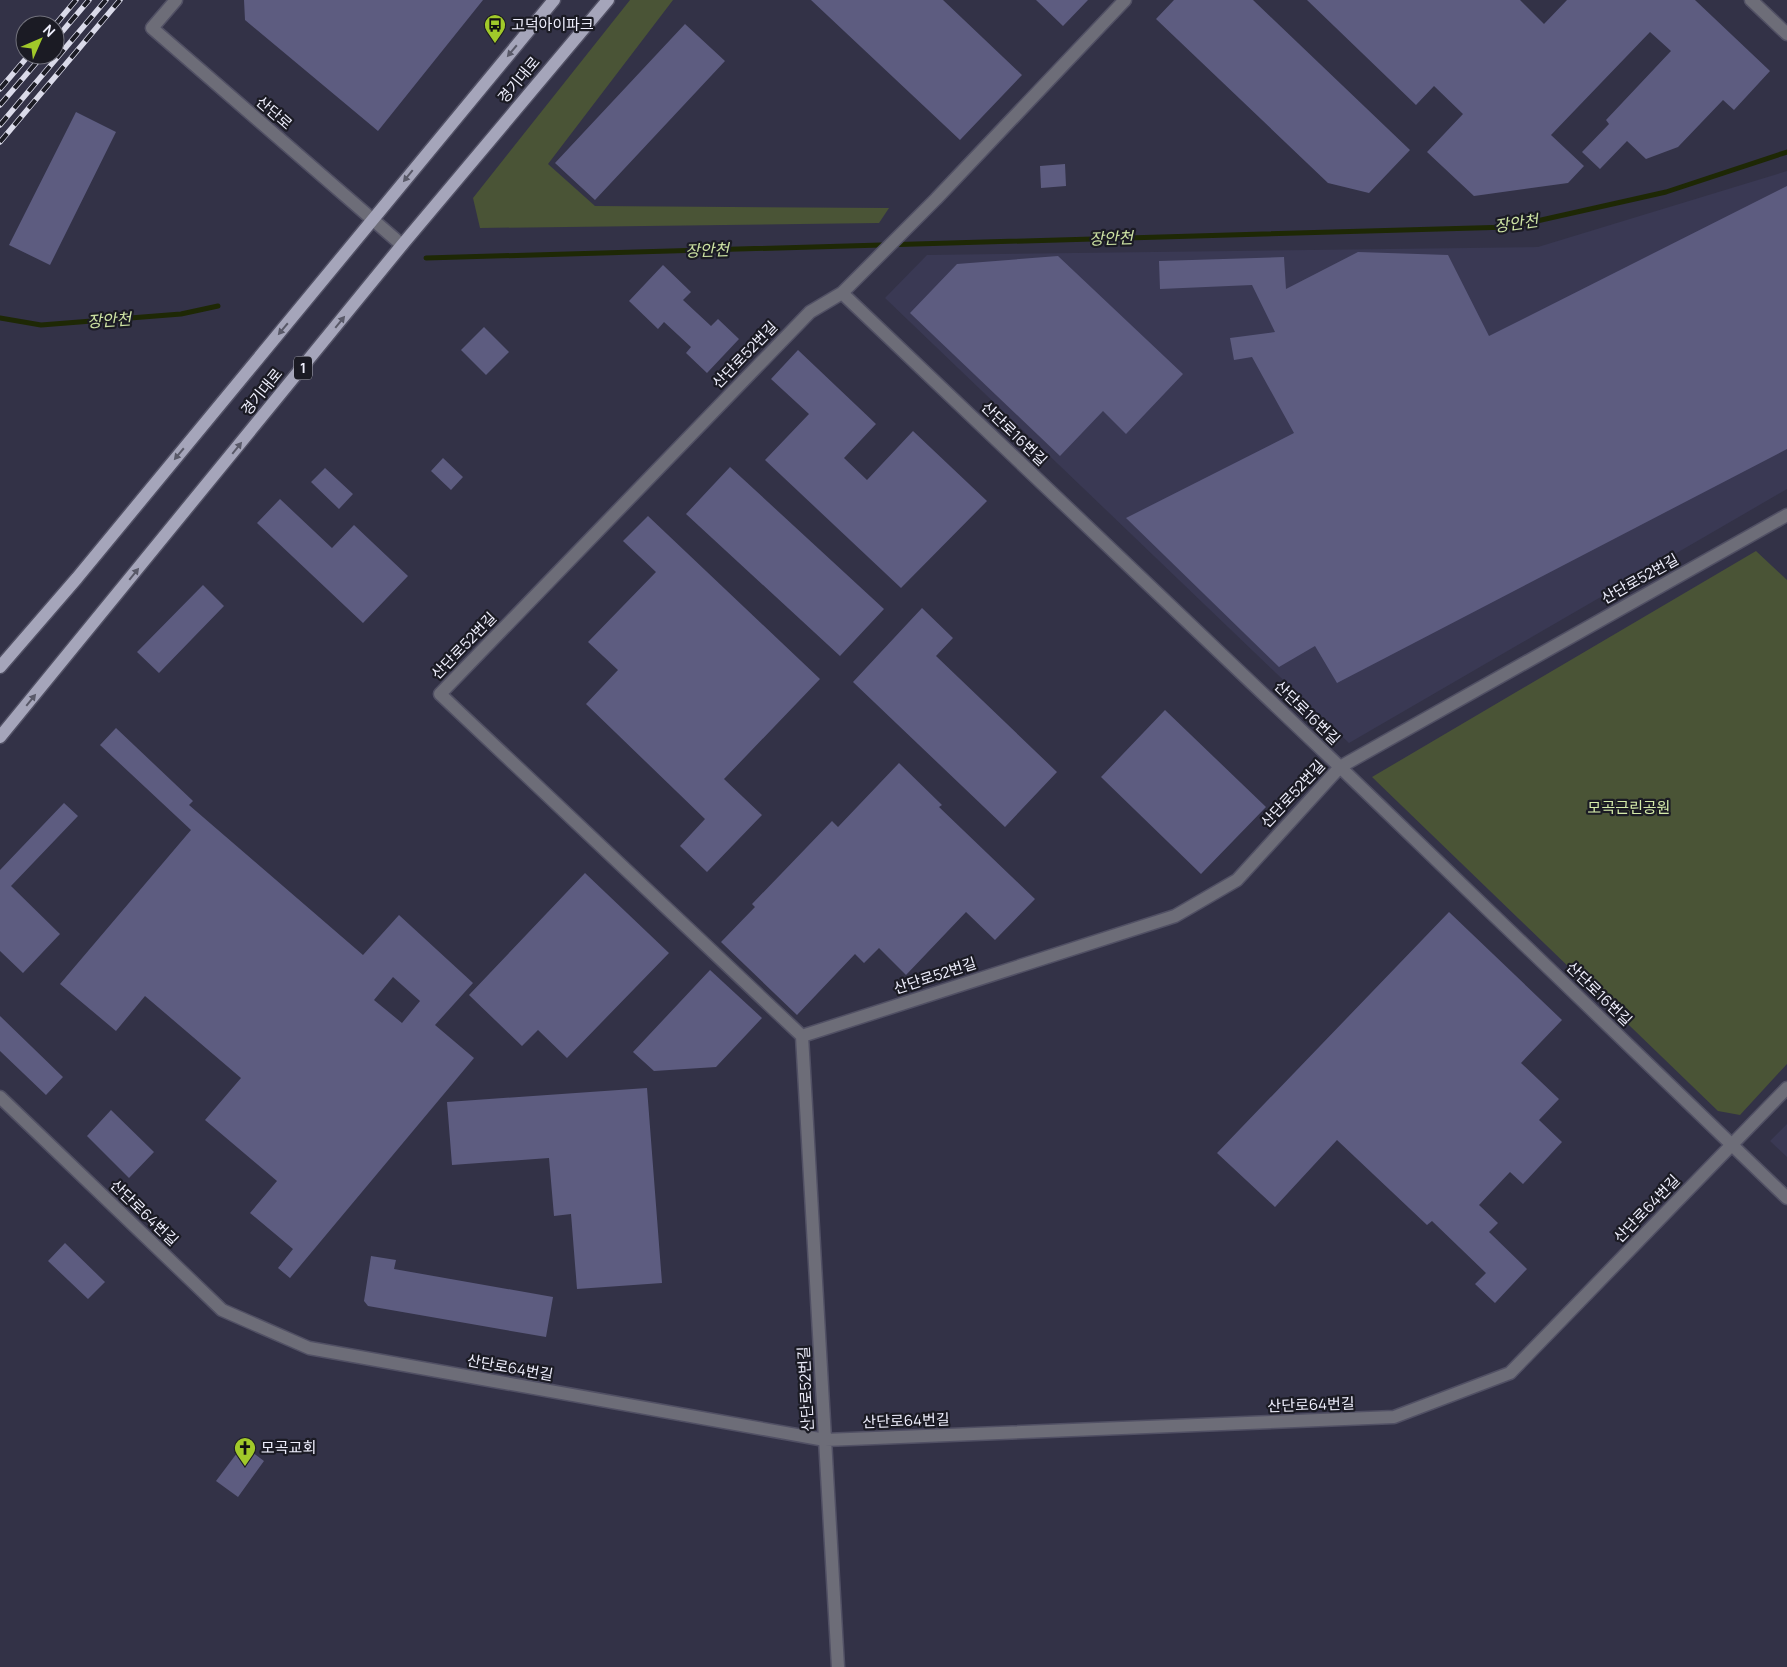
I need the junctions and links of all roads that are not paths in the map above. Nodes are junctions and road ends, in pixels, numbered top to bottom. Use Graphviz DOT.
graph roads {
  1 [pos="176,0"];
  2 [pos="554,0"];
  3 [pos="608,0"];
  4 [pos="1125,0"];
  5 [pos="1751,0"];
  6 [pos="1785,28"];
  7 [pos="372,221"];
  8 [pos="402,245"];
  9 [pos="842,293"];
  10 [pos="1787,515"];
  11 [pos="0,667"];
  12 [pos="0,737"];
  13 [pos="1340,767"];
  14 [pos="802,1036"];
  15 [pos="1787,1088"];
  16 [pos="0,1097"];
  17 [pos="1732,1145"];
  18 [pos="1787,1198"];
  19 [pos="825,1440"];
  20 [pos="838,1667"];
  1 -- 7 [label="street, 산단로"];
  2 -- 7 [label="main road, 경기대로, one-way"];
  3 -- 8 [label="main road, 경기대로 / 1"];
  4 -- 9 [label="street"];
  5 -- 6 [label="street"];
  7 -- 8 [label="street, 산단로"];
  7 -- 11 [label="main road, 경기대로, one-way"];
  12 -- 8 [label="main road, 경기대로 / 1, one-way"];
  9 -- 13 [label="street, 산단로16번길"];
  9 -- 14 [label="street, 산단로52번길"];
  10 -- 13 [label="street, 산단로52번길"];
  13 -- 14 [label="street, 산단로52번길"];
  13 -- 17 [label="street, 산단로16번길"];
  14 -- 19 [label="street, 산단로52번길"];
  15 -- 17 [label="street, 산단로64번길"];
  16 -- 19 [label="street, 산단로64번길"];
  17 -- 18 [label="street, 산단로16번길"];
  17 -- 19 [label="street, 산단로64번길"];
  19 -- 20 [label="street, 산단로52번길"];
}
